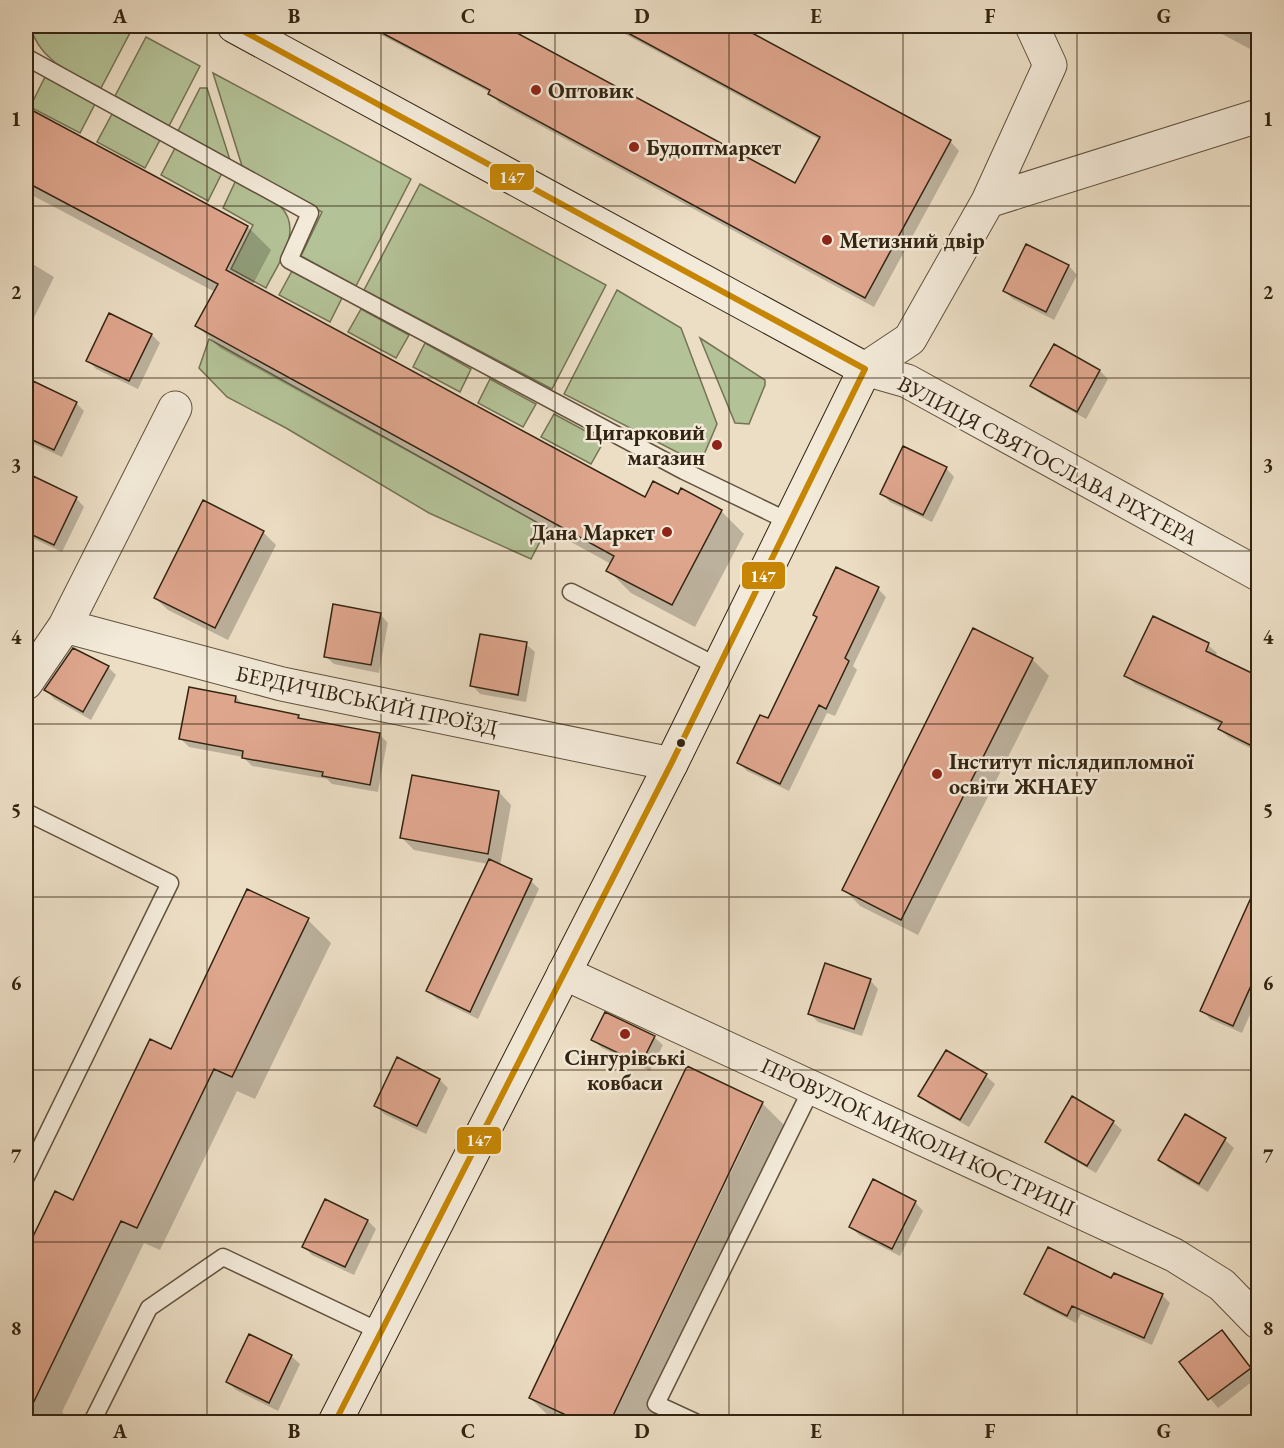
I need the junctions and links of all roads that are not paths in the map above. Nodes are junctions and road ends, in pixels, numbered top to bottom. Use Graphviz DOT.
graph roads {
  1 [pos="234,26"];
  2 [pos="1032,26"];
  3 [pos="26,57"];
  4 [pos="1258,116"];
  5 [pos="987,201"];
  6 [pos="865,369"];
  7 [pos="175,408"];
  8 [pos="790,522"];
  9 [pos="1258,574"];
  10 [pos="571,592"];
  11 [pos="65,626"];
  12 [pos="719,668"];
  13 [pos="26,683"];
  14 [pos="671,764"];
  15 [pos="26,812"];
  16 [pos="564,973"];
  17 [pos="813,1086"];
  18 [pos="26,1177"];
  19 [pos="1258,1322"];
  20 [pos="381,1332"];
  21 [pos="92,1422"];
  22 [pos="335,1422"];
  23 [pos="694,1422"];
  1 -- 6 [label="street, ВУЛИЦЯ СВЯТОСЛАВА РІХТЕРА"];
  2 -- 5 [label="street"];
  3 -- 8 [label="lane"];
  4 -- 5 [label="street"];
  5 -- 6 [label="street"];
  6 -- 8 [label="street"];
  6 -- 9 [label="street, ВУЛИЦЯ СВЯТОСЛАВА РІХТЕРА"];
  7 -- 11 [label="street"];
  8 -- 12 [label="street"];
  10 -- 12 [label="lane"];
  11 -- 13 [label="street"];
  11 -- 14 [label="street, БЕРДИЧІВСЬКИЙ ПРОЇЗД"];
  12 -- 14 [label="street"];
  14 -- 16 [label="street"];
  15 -- 18 [label="lane"];
  16 -- 17 [label="street, ПРОВУЛОК МИКОЛИ КОСТРИЦІ"];
  16 -- 20 [label="street"];
  17 -- 19 [label="street, ПРОВУЛОК МИКОЛИ КОСТРИЦІ"];
  17 -- 23 [label="lane"];
  20 -- 21 [label="lane"];
  20 -- 22 [label="street"];
}
